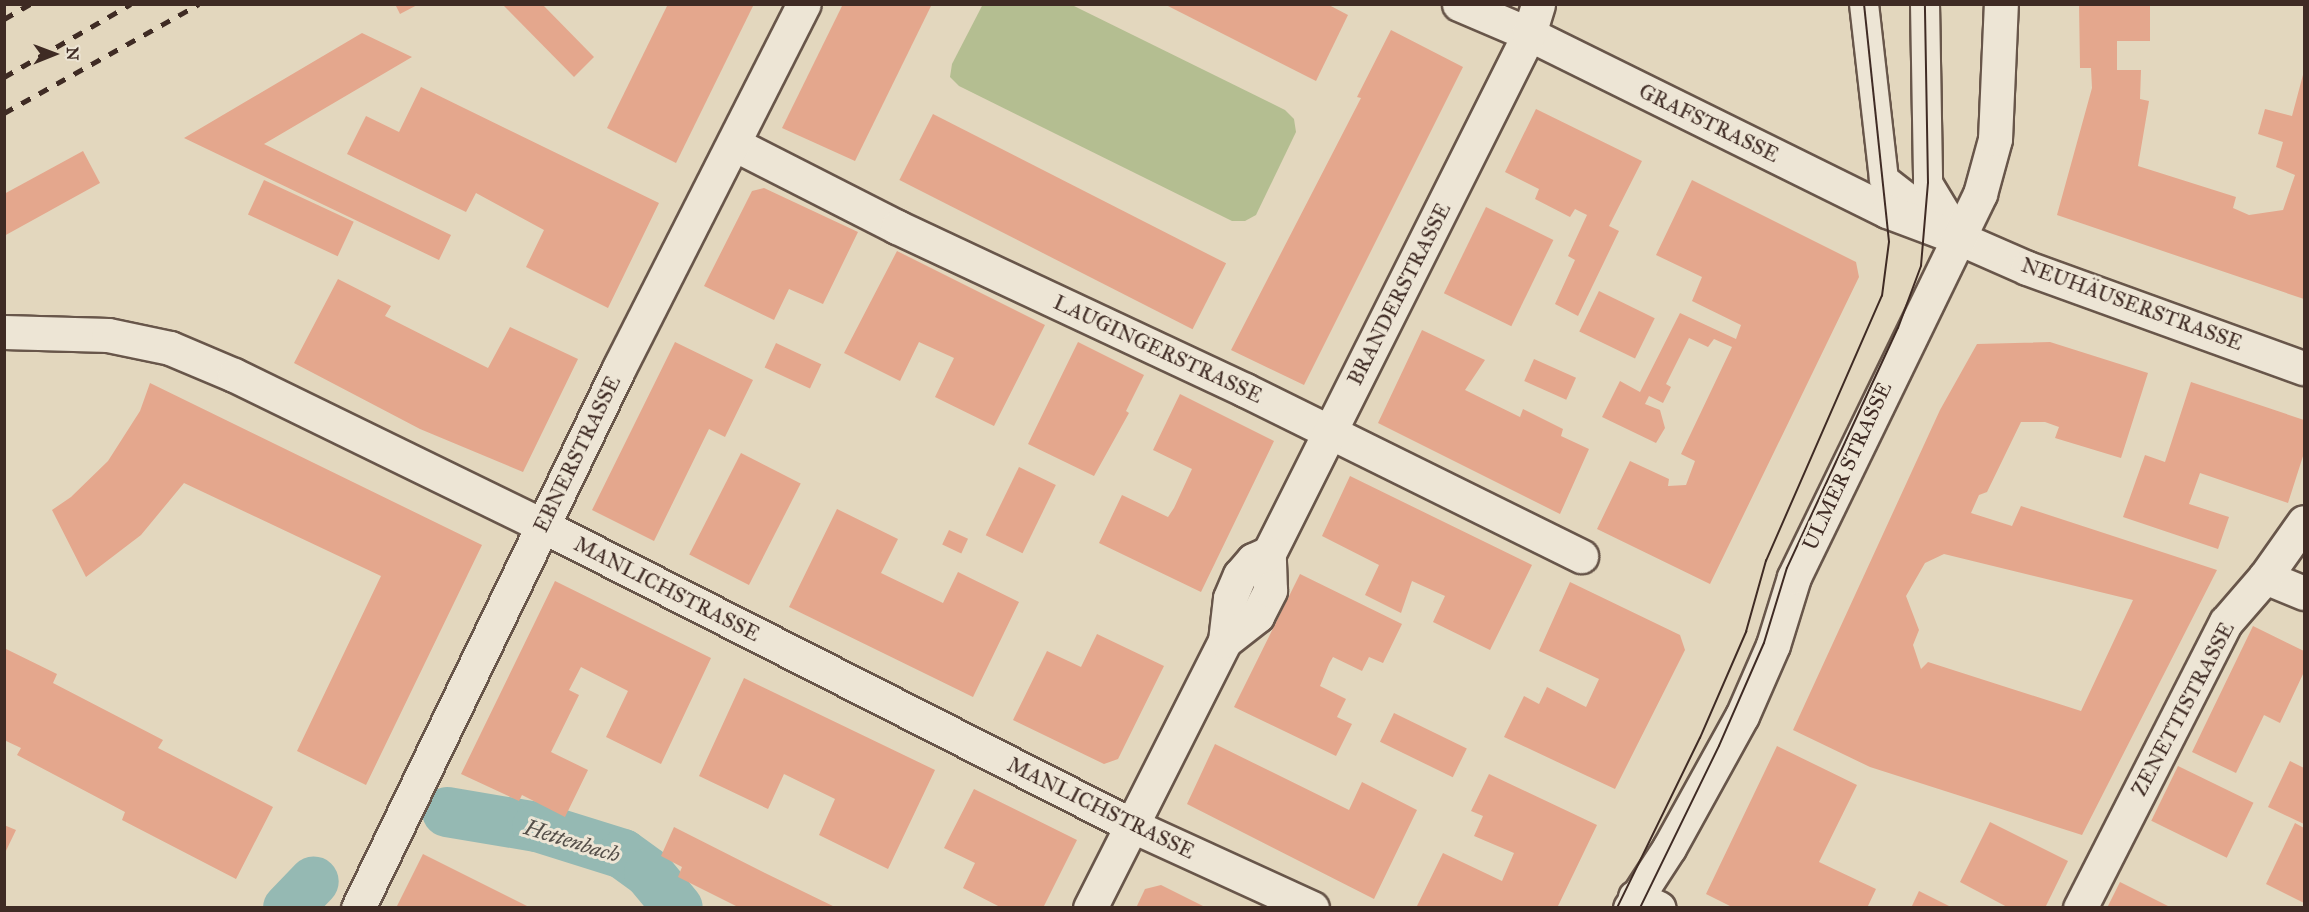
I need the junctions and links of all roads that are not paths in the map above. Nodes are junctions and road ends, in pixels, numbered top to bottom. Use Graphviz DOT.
graph roads {
  1 [pos="804,4"];
  2 [pos="1459,4"];
  3 [pos="1864,4"];
  4 [pos="1925,4"];
  5 [pos="2001,4"];
  6 [pos="1534,19"];
  7 [pos="734,144"];
  8 [pos="1961,238"];
  9 [pos="4,332"];
  10 [pos="2304,368"];
  11 [pos="1328,432"];
  12 [pos="2304,522"];
  13 [pos="543,526"];
  14 [pos="1581,556"];
  15 [pos="2265,577"];
  16 [pos="2304,593"];
  17 [pos="1131,825"];
  18 [pos="1641,904"];
  19 [pos="358,908"];
  20 [pos="1090,908"];
  21 [pos="1312,908"];
  22 [pos="2080,908"];
  1 -- 7 [label="street, EBNERSTRASSE"];
  2 -- 6 [label="street, GRAFSTRASSE"];
  3 -- 8 [label="lane"];
  4 -- 8 [label="lane"];
  5 -- 8 [label="street, ULMER STRASSE"];
  6 -- 8 [label="street, GRAFSTRASSE"];
  6 -- 11 [label="street, BRANDERSTRASSE"];
  7 -- 11 [label="street, LAUGINGERSTRASSE"];
  7 -- 13 [label="street, EBNERSTRASSE"];
  8 -- 10 [label="street, NEUHÄUSERSTRASSE"];
  8 -- 18 [label="street, ULMER STRASSE"];
  9 -- 13 [label="street, MANLICHSTRASSE"];
  11 -- 14 [label="street, LAUGINGERSTRASSE"];
  11 -- 17 [label="street, BRANDERSTRASSE"];
  12 -- 15 [label="street, ZENETTISTRASSE"];
  13 -- 17 [label="street, MANLICHSTRASSE"];
  13 -- 19 [label="street, EBNERSTRASSE"];
  15 -- 16 [label="street"];
  15 -- 22 [label="street, ZENETTISTRASSE"];
  17 -- 20 [label="street, BRANDERSTRASSE"];
  17 -- 21 [label="street, MANLICHSTRASSE"];
}
